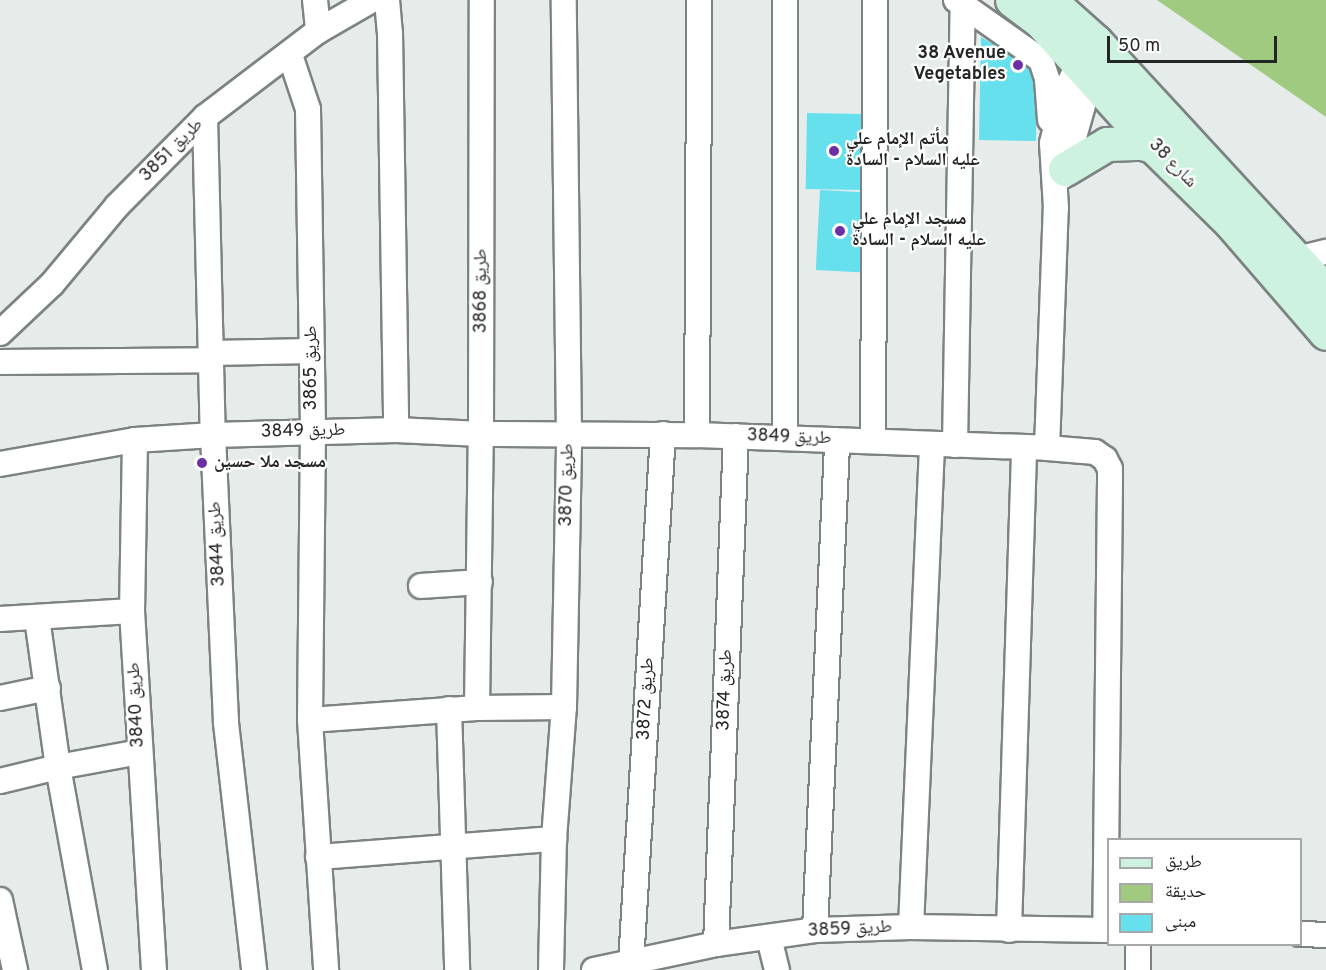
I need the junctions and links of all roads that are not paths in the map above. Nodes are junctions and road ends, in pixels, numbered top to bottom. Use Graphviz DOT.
graph roads {
  1 [pos="315,0"];
  2 [pos="372,0"];
  3 [pos="387,0"];
  4 [pos="482,0"];
  5 [pos="564,0"];
  6 [pos="699,0"];
  7 [pos="785,0"];
  8 [pos="875,0"];
  9 [pos="1012,0"];
  10 [pos="959,2"];
  11 [pos="1044,10"];
  12 [pos="318,31"];
  13 [pos="290,54"];
  14 [pos="1094,60"];
  15 [pos="205,117"];
  16 [pos="1153,146"];
  17 [pos="1059,156"];
  18 [pos="1304,266"];
  19 [pos="1325,288"];
  20 [pos="0,333"];
  21 [pos="1326,333"];
  22 [pos="312,351"];
  23 [pos="211,356"];
  24 [pos="0,362"];
  25 [pos="396,430"];
  26 [pos="313,431"];
  27 [pos="481,434"];
  28 [pos="663,434"];
  29 [pos="213,435"];
  30 [pos="569,435"];
  31 [pos="697,435"];
  32 [pos="736,436"];
  33 [pos="785,438"];
  34 [pos="135,440"];
  35 [pos="837,440"];
  36 [pos="873,441"];
  37 [pos="944,444"];
  38 [pos="1036,447"];
  39 [pos="0,464"];
  40 [pos="480,582"];
  41 [pos="421,586"];
  42 [pos="132,611"];
  43 [pos="37,618"];
  44 [pos="0,619"];
  45 [pos="48,688"];
  46 [pos="0,698"];
  47 [pos="477,708"];
  48 [pos="564,708"];
  49 [pos="449,709"];
  50 [pos="310,720"];
  51 [pos="140,752"];
  52 [pos="58,767"];
  53 [pos="0,781"];
  54 [pos="1108,838"];
  55 [pos="554,839"];
  56 [pos="452,847"];
  57 [pos="318,857"];
  58 [pos="0,900"];
  59 [pos="911,927"];
  60 [pos="815,930"];
  61 [pos="1009,930"];
  62 [pos="1107,930"];
  63 [pos="1302,934"];
  64 [pos="1326,935"];
  65 [pos="769,938"];
  66 [pos="716,945"];
  67 [pos="1138,946"];
  68 [pos="631,963"];
  69 [pos="15,970"];
  70 [pos="94,970"];
  71 [pos="154,970"];
  72 [pos="254,970"];
  73 [pos="326,970"];
  74 [pos="457,970"];
  75 [pos="551,970"];
  76 [pos="594,970"];
  77 [pos="777,970"];
  78 [pos="1138,970"];
  1 -- 12 [label="street"];
  2 -- 12 [label="street, طريق 3851"];
  3 -- 25 [label="street"];
  4 -- 27 [label="street, طريق 3868"];
  5 -- 30 [label="street, طريق 3870"];
  6 -- 31 [label="street"];
  7 -- 33 [label="street"];
  8 -- 36 [label="street"];
  9 -- 11 [label="street, شارع 38"];
  10 -- 11 [label="street"];
  10 -- 17 [label="street"];
  10 -- 37 [label="street"];
  11 -- 14 [label="street, شارع 38"];
  12 -- 13 [label="street, طريق 3851"];
  13 -- 15 [label="street, طريق 3851"];
  13 -- 22 [label="street, طريق 3865"];
  14 -- 16 [label="street, شارع 38"];
  14 -- 17 [label="street"];
  14 -- 18 [label="street, شارع 38"];
  15 -- 20 [label="street, طريق 3851"];
  15 -- 23 [label="street, طريق 3844"];
  16 -- 17 [label="street"];
  16 -- 18 [label="street, شارع 38"];
  17 -- 38 [label="street"];
  18 -- 19 [label="street"];
  18 -- 21 [label="street, شارع 38"];
  22 -- 23 [label="street"];
  22 -- 26 [label="street, طريق 3865"];
  23 -- 24 [label="street"];
  23 -- 29 [label="street, طريق 3844"];
  25 -- 26 [label="street, طريق 3849"];
  25 -- 27 [label="street, طريق 3849"];
  26 -- 29 [label="street, طريق 3849"];
  26 -- 50 [label="street, طريق 3865"];
  27 -- 30 [label="street, طريق 3849"];
  27 -- 40 [label="street, طريق 3868"];
  28 -- 30 [label="street, طريق 3849"];
  28 -- 31 [label="street, طريق 3849"];
  28 -- 68 [label="street, طريق 3872"];
  29 -- 34 [label="street, طريق 3849"];
  29 -- 72 [label="street, طريق 3844"];
  30 -- 48 [label="street, طريق 3870"];
  31 -- 32 [label="street, طريق 3849"];
  32 -- 33 [label="street, طريق 3849"];
  32 -- 66 [label="street, طريق 3874"];
  33 -- 35 [label="street, طريق 3849"];
  34 -- 39 [label="street, طريق 3849"];
  34 -- 42 [label="street, طريق 3840"];
  35 -- 36 [label="street, طريق 3849"];
  35 -- 60 [label="street"];
  36 -- 37 [label="street, طريق 3849"];
  37 -- 38 [label="street, طريق 3849"];
  37 -- 59 [label="street"];
  38 -- 54 [label="street, طريق 3849"];
  38 -- 61 [label="street"];
  40 -- 41 [label="street"];
  40 -- 47 [label="street, طريق 3868"];
  42 -- 43 [label="street"];
  42 -- 51 [label="street, طريق 3840"];
  43 -- 44 [label="street"];
  43 -- 45 [label="street"];
  45 -- 46 [label="street"];
  45 -- 52 [label="street"];
  47 -- 48 [label="street"];
  47 -- 49 [label="street"];
  48 -- 55 [label="street, طريق 3870"];
  49 -- 50 [label="street"];
  49 -- 56 [label="street"];
  50 -- 57 [label="street, طريق 3865"];
  51 -- 52 [label="street"];
  51 -- 71 [label="street, طريق 3840"];
  52 -- 53 [label="street"];
  52 -- 70 [label="street"];
  55 -- 56 [label="street"];
  55 -- 75 [label="street, طريق 3870"];
  56 -- 57 [label="street"];
  56 -- 74 [label="street"];
  57 -- 73 [label="street, طريق 3865"];
  58 -- 69 [label="street"];
  59 -- 60 [label="street, طريق 3859"];
  59 -- 61 [label="street, طريق 3859"];
  60 -- 65 [label="street, طريق 3859"];
  61 -- 62 [label="street, طريق 3859"];
  63 -- 64 [label="street"];
  65 -- 66 [label="street, طريق 3859"];
  65 -- 77 [label="street"];
  66 -- 68 [label="street, طريق 3859"];
  67 -- 78 [label="street"];
  68 -- 76 [label="street, طريق 3859"];
}
